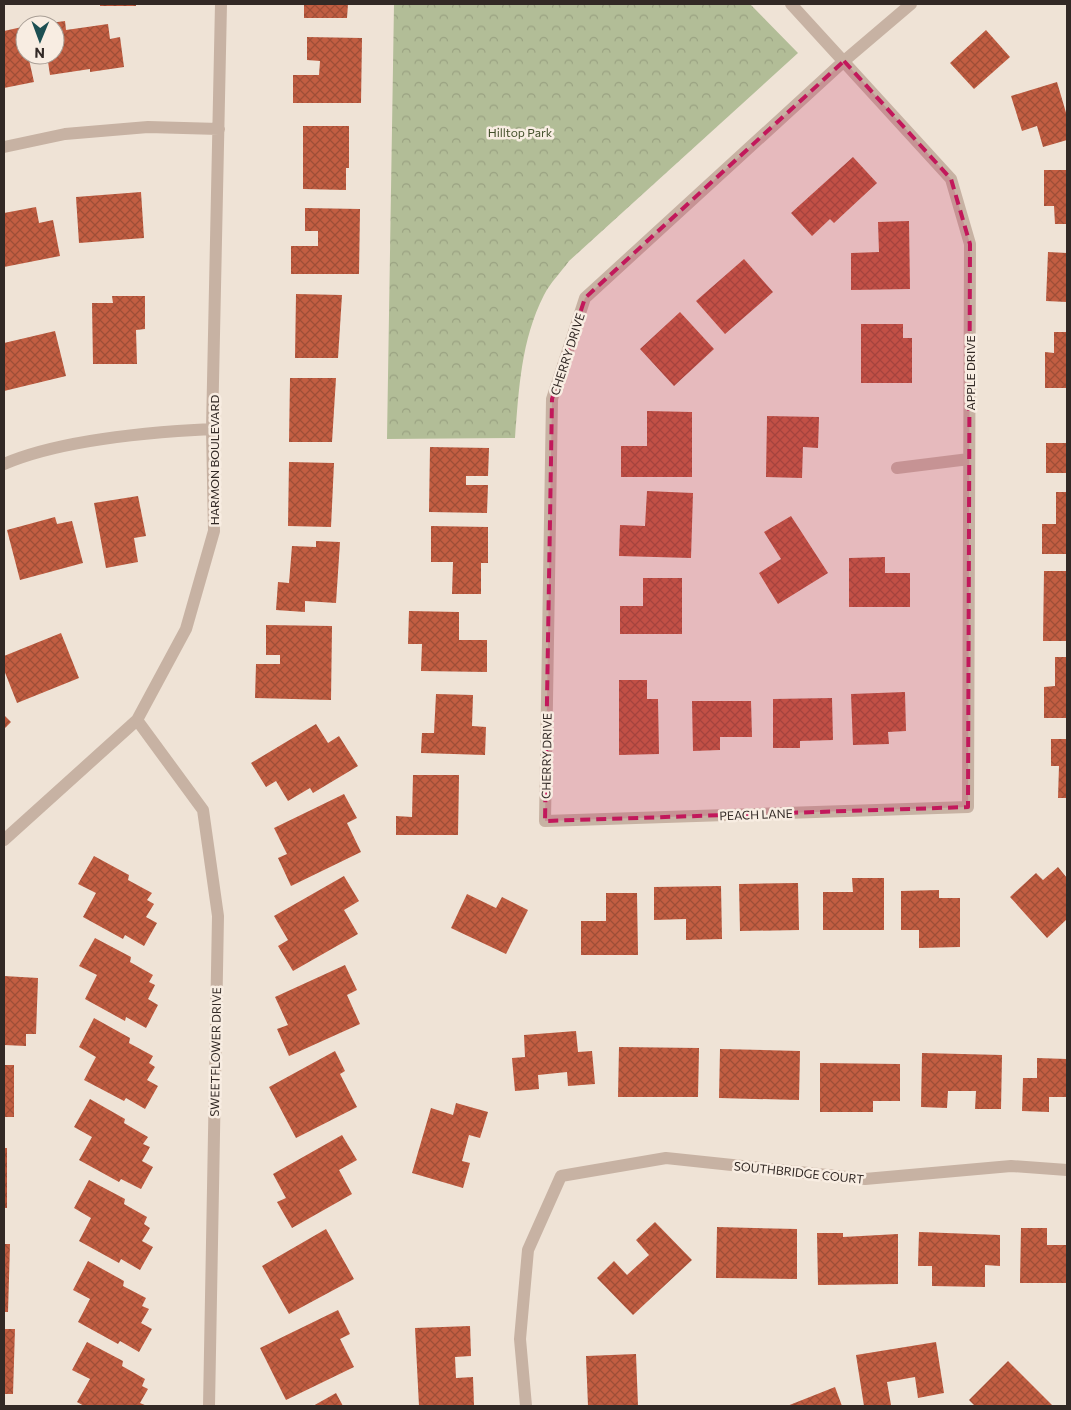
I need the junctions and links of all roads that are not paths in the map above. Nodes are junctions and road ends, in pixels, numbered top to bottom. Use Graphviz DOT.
graph roads {
  1 [pos="221,4"];
  2 [pos="791,4"];
  3 [pos="911,4"];
  4 [pos="844,61"];
  5 [pos="219,129"];
  6 [pos="4,147"];
  7 [pos="212,429"];
  8 [pos="969,459"];
  9 [pos="4,464"];
  10 [pos="898,468"];
  11 [pos="136,720"];
  12 [pos="968,807"];
  13 [pos="545,821"];
  14 [pos="4,840"];
  15 [pos="1067,1170"];
  16 [pos="209,1406"];
  17 [pos="526,1406"];
  1 -- 5 [label="street, HARMON BOULEVARD"];
  2 -- 4 [label="street, APPLE DRIVE"];
  3 -- 4 [label="street, CHERRY DRIVE"];
  4 -- 8 [label="street, APPLE DRIVE"];
  4 -- 13 [label="street, CHERRY DRIVE"];
  5 -- 6 [label="street"];
  5 -- 7 [label="street, HARMON BOULEVARD"];
  7 -- 9 [label="street"];
  7 -- 11 [label="street, HARMON BOULEVARD"];
  8 -- 10 [label="street"];
  8 -- 12 [label="street, APPLE DRIVE"];
  11 -- 14 [label="street, HARMON BOULEVARD"];
  11 -- 16 [label="street, SWEETFLOWER DRIVE"];
  12 -- 13 [label="street, PEACH LANE"];
  15 -- 17 [label="street, SOUTHBRIDGE COURT"];
}
